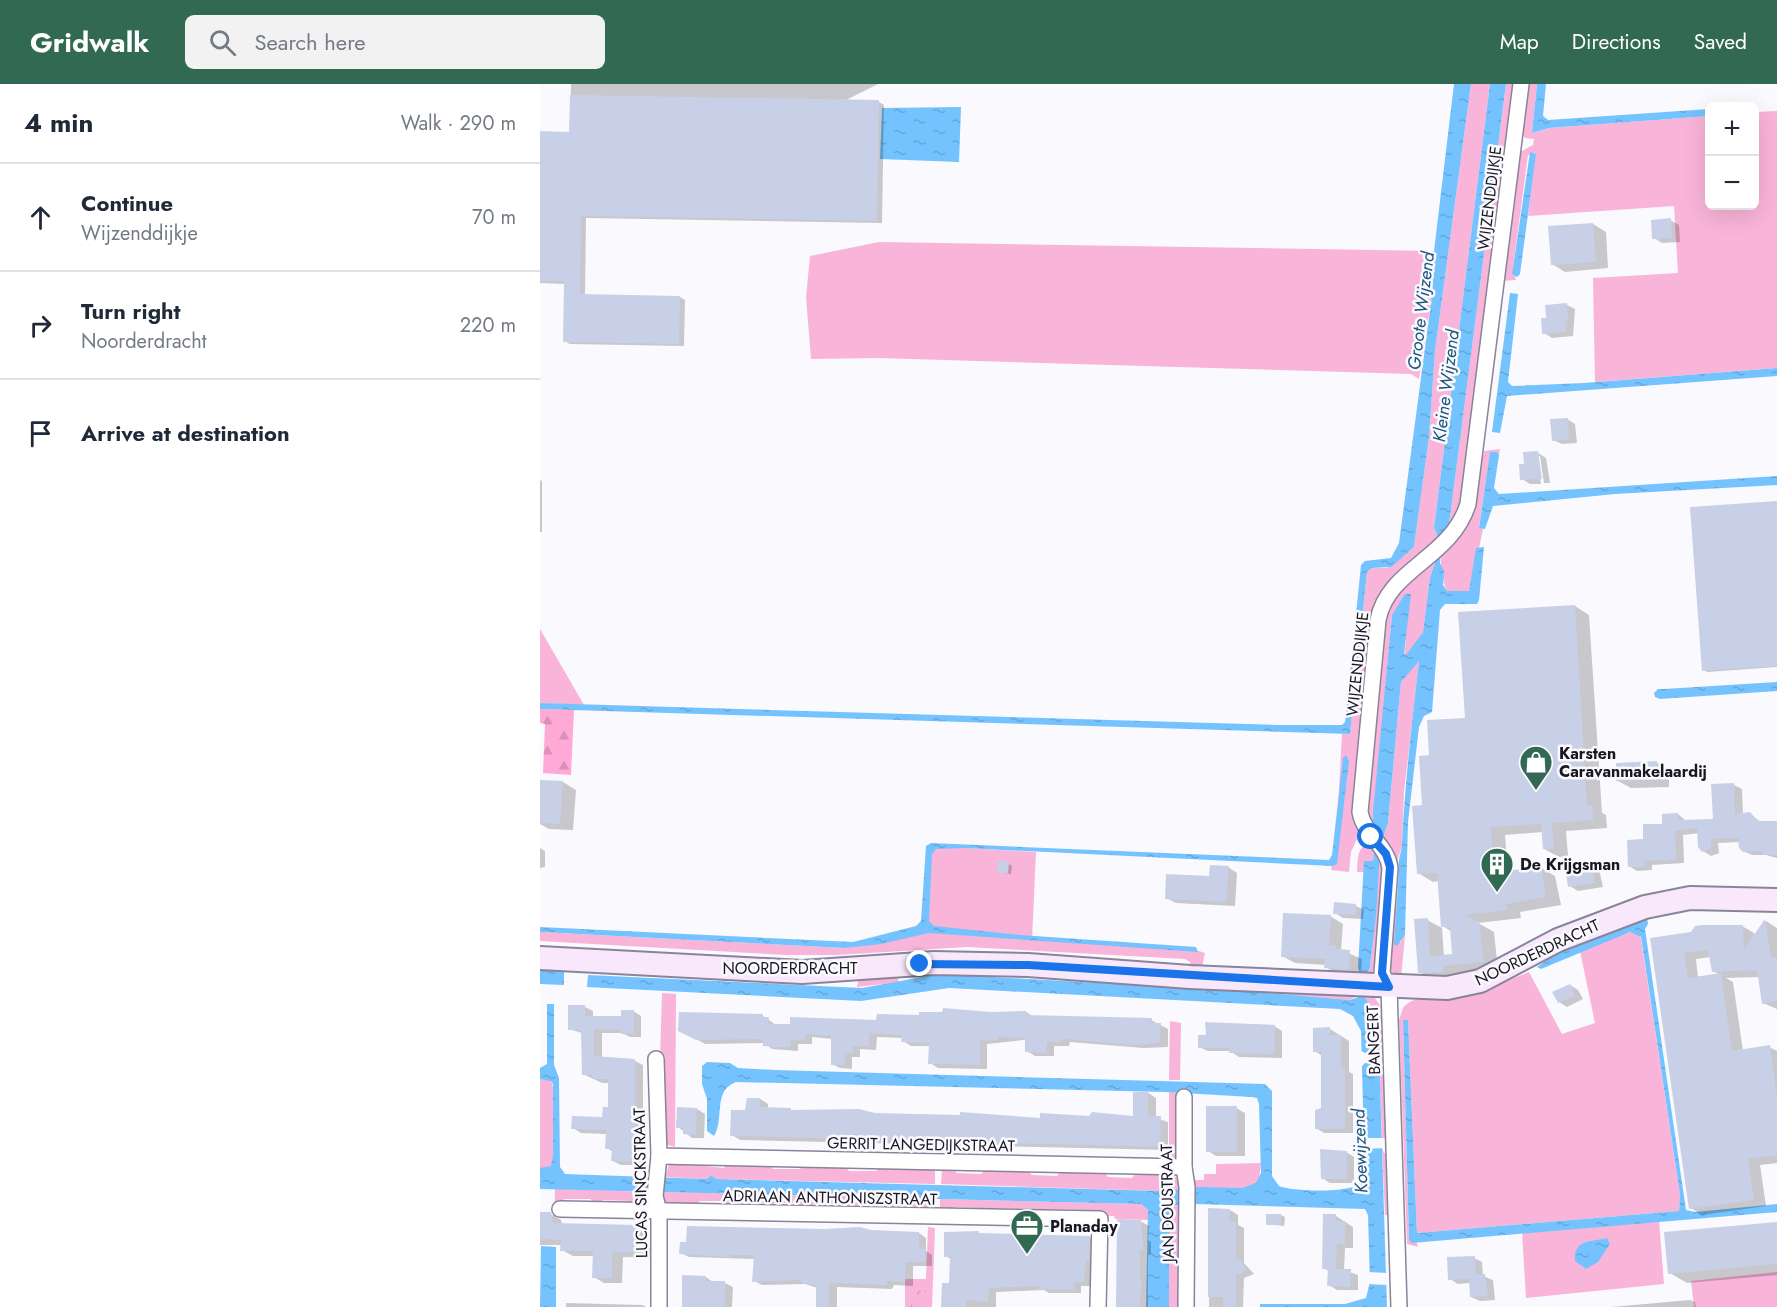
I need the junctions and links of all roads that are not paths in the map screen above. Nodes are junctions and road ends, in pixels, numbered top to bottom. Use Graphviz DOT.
graph roads {
  1 [pos="1521,84"];
  2 [pos="1777,900"];
  3 [pos="540,958"];
  4 [pos="1389,987"];
  5 [pos="656,1059"];
  6 [pos="1184,1097"];
  7 [pos="657,1164"];
  8 [pos="1184,1167"];
  9 [pos="560,1209"];
  10 [pos="659,1212"];
  11 [pos="659,1307"];
  12 [pos="1098,1307"];
  13 [pos="1186,1307"];
  14 [pos="1399,1307"];
  1 -- 4 [label="street, WIJZENDDIJKJE"];
  2 -- 4 [label="street, NOORDERDRACHT"];
  3 -- 4 [label="street, NOORDERDRACHT"];
  4 -- 14 [label="street, BANGERT"];
  5 -- 7 [label="street, LUCAS SINCKSTRAAT"];
  6 -- 8 [label="street, JAN DOUSTRAAT"];
  7 -- 8 [label="street, GERRIT LANGEDIJKSTRAAT"];
  7 -- 10 [label="street, LUCAS SINCKSTRAAT"];
  8 -- 13 [label="street, JAN DOUSTRAAT"];
  9 -- 10 [label="street, ADRIAAN ANTHONISZSTRAAT"];
  10 -- 11 [label="street, LUCAS SINCKSTRAAT"];
  10 -- 12 [label="street, ADRIAAN ANTHONISZSTRAAT"];
}
